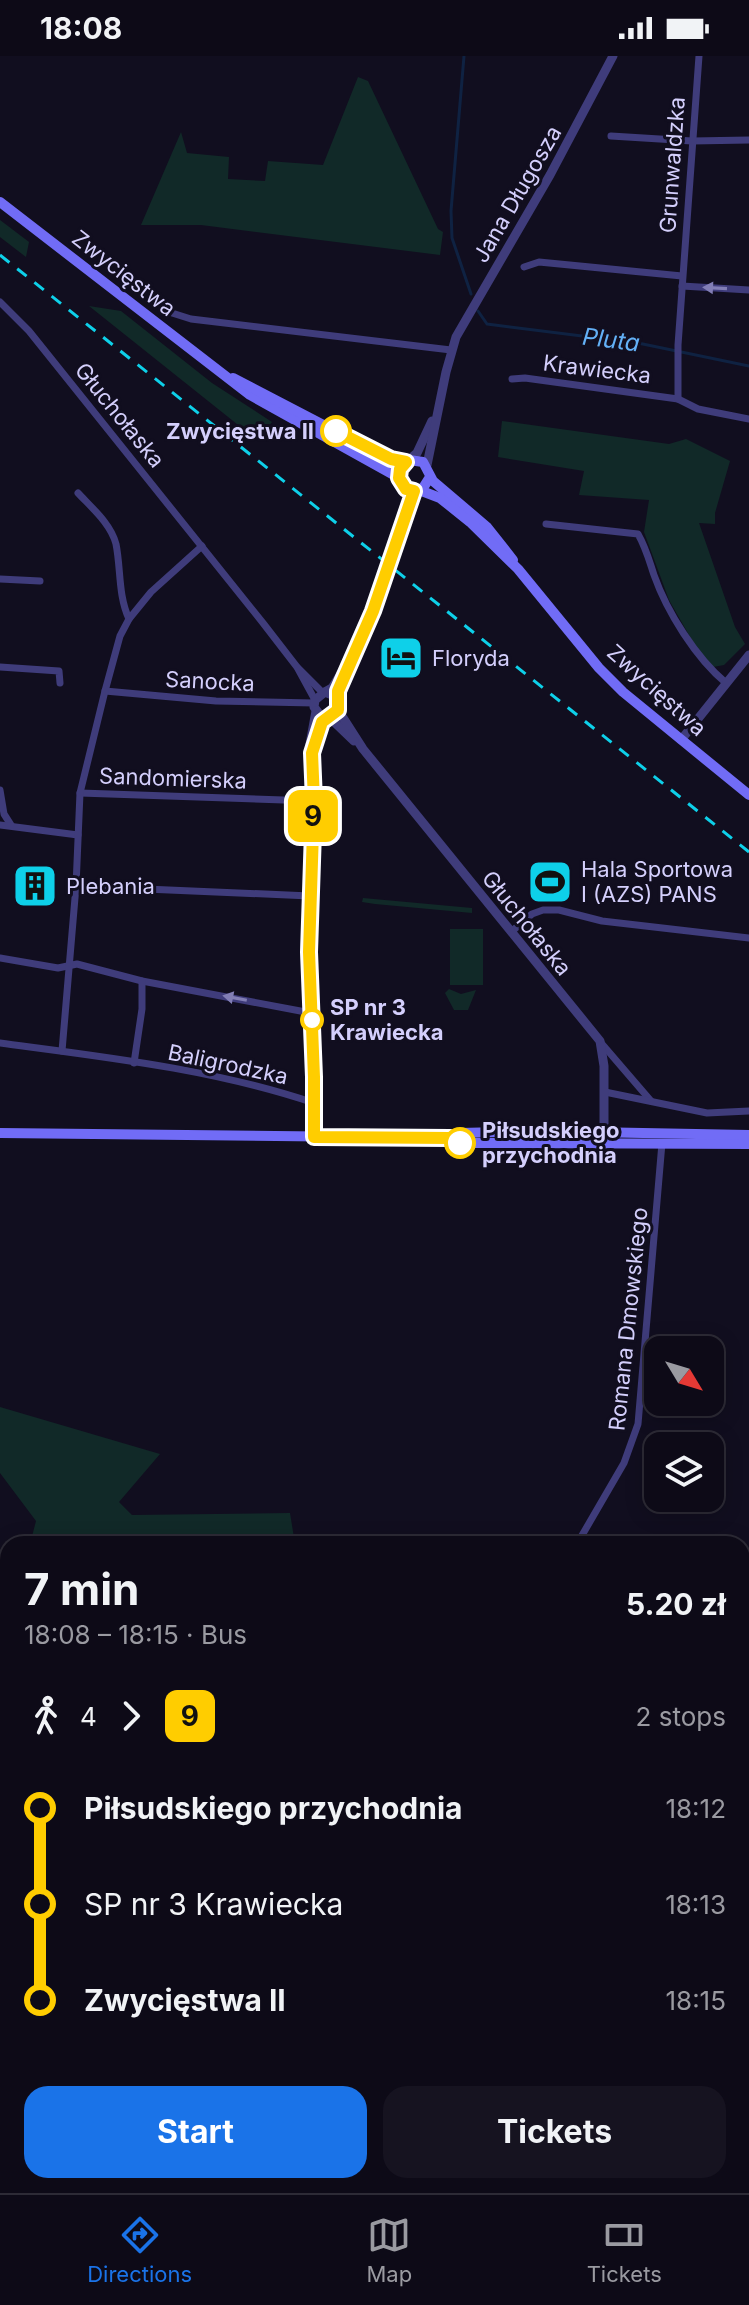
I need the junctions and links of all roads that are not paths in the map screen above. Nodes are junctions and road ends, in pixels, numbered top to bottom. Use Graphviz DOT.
graph roads {
  1 [pos="613,56"];
  2 [pos="699,56"];
  3 [pos="611,136"];
  4 [pos="749,140"];
  5 [pos="692,141"];
  6 [pos="0,202"];
  7 [pos="524,267"];
  8 [pos="682,276"];
  9 [pos="682,286"];
  10 [pos="749,290"];
  11 [pos="0,302"];
  12 [pos="172,313"];
  13 [pos="451,350"];
  14 [pos="224,374"];
  15 [pos="512,379"];
  16 [pos="678,399"];
  17 [pos="437,410"];
  18 [pos="749,419"];
  19 [pos="408,461"];
  20 [pos="427,465"];
  21 [pos="430,477"];
  22 [pos="399,478"];
  23 [pos="416,491"];
  24 [pos="78,493"];
  25 [pos="546,524"];
  26 [pos="202,546"];
  27 [pos="518,569"];
  28 [pos="0,579"];
  29 [pos="40,581"];
  30 [pos="129,619"];
  31 [pos="355,653"];
  32 [pos="749,655"];
  33 [pos="0,667"];
  34 [pos="60,683"];
  35 [pos="726,683"];
  36 [pos="105,691"];
  37 [pos="337,697"];
  38 [pos="319,700"];
  39 [pos="338,710"];
  40 [pos="328,717"];
  41 [pos="681,740"];
  42 [pos="363,749"];
  43 [pos="312,753"];
  44 [pos="0,790"];
  45 [pos="80,793"];
  46 [pos="749,795"];
  47 [pos="314,801"];
  48 [pos="0,825"];
  49 [pos="11,825"];
  50 [pos="78,835"];
  51 [pos="76,886"];
  52 [pos="310,896"];
  53 [pos="511,932"];
  54 [pos="749,938"];
  55 [pos="0,958"];
  56 [pos="67,966"];
  57 [pos="142,981"];
  58 [pos="311,1013"];
  59 [pos="600,1041"];
  60 [pos="0,1043"];
  61 [pos="62,1051"];
  62 [pos="134,1063"];
  63 [pos="605,1092"];
  64 [pos="653,1102"];
  65 [pos="314,1103"];
  66 [pos="749,1111"];
  67 [pos="0,1133"];
  68 [pos="749,1135"];
  69 [pos="314,1137"];
  70 [pos="604,1137"];
  71 [pos="663,1138"];
  72 [pos="749,1144"];
  73 [pos="582,1536"];
  1 -- 13 [label="street, Jana Długosza"];
  2 -- 5 [label="street, Grunwaldzka"];
  3 -- 5 [label="street"];
  4 -- 5 [label="street"];
  5 -- 8 [label="street, Grunwaldzka"];
  6 -- 14 [label="main road, Zwycięstwa"];
  7 -- 8 [label="street"];
  8 -- 9 [label="street, Grunwaldzka"];
  10 -- 9 [label="street, one-way"];
  9 -- 16 [label="street, Grunwaldzka"];
  11 -- 26 [label="street, Głuchołaska"];
  12 -- 13 [label="street"];
  13 -- 17 [label="street"];
  14 -- 19 [label="main road, Zwycięstwa"];
  14 -- 22 [label="main road, Zwycięstwa"];
  15 -- 16 [label="street, Krawiecka"];
  16 -- 18 [label="street, Krawiecka"];
  17 -- 19 [label="street"];
  17 -- 20 [label="street"];
  19 -- 20 [label="main road"];
  19 -- 22 [label="main road"];
  20 -- 21 [label="main road"];
  21 -- 23 [label="main road"];
  21 -- 27 [label="main road, Zwycięstwa"];
  22 -- 23 [label="main road"];
  23 -- 27 [label="main road, Zwycięstwa"];
  23 -- 31 [label="street"];
  24 -- 30 [label="street"];
  25 -- 35 [label="street"];
  26 -- 30 [label="street"];
  26 -- 38 [label="street, Głuchołaska"];
  27 -- 41 [label="main road, Zwycięstwa"];
  28 -- 29 [label="street"];
  30 -- 36 [label="street"];
  31 -- 37 [label="street"];
  31 -- 38 [label="street"];
  32 -- 35 [label="street"];
  33 -- 34 [label="street"];
  35 -- 41 [label="street"];
  36 -- 38 [label="street, Sanocka"];
  36 -- 45 [label="street"];
  37 -- 38 [label="street"];
  37 -- 39 [label="street"];
  38 -- 40 [label="street, Głuchołaska"];
  38 -- 43 [label="street"];
  39 -- 40 [label="street"];
  39 -- 42 [label="street, Głuchołaska"];
  40 -- 42 [label="street, Głuchołaska"];
  40 -- 43 [label="street"];
  41 -- 46 [label="main road, Zwycięstwa"];
  42 -- 53 [label="street, Głuchołaska"];
  43 -- 47 [label="street"];
  44 -- 49 [label="street"];
  45 -- 47 [label="street, Sandomierska"];
  45 -- 50 [label="street"];
  47 -- 52 [label="street"];
  48 -- 49 [label="street"];
  49 -- 50 [label="street"];
  50 -- 51 [label="street"];
  51 -- 52 [label="street"];
  51 -- 56 [label="street"];
  52 -- 58 [label="street"];
  53 -- 54 [label="street"];
  53 -- 59 [label="street, Głuchołaska"];
  55 -- 56 [label="street"];
  56 -- 57 [label="street"];
  56 -- 61 [label="street"];
  58 -- 57 [label="street, one-way"];
  57 -- 62 [label="street, Baligrodzka"];
  58 -- 65 [label="street"];
  59 -- 63 [label="street"];
  59 -- 64 [label="street"];
  60 -- 61 [label="street, Baligrodzka"];
  61 -- 62 [label="street, Baligrodzka"];
  62 -- 65 [label="street, Baligrodzka"];
  63 -- 64 [label="street"];
  63 -- 70 [label="street"];
  64 -- 66 [label="street"];
  65 -- 69 [label="street"];
  67 -- 69 [label="main road"];
  68 -- 71 [label="main road"];
  69 -- 70 [label="main road"];
  70 -- 71 [label="main road"];
  71 -- 72 [label="main road"];
  71 -- 73 [label="street, Romana Dmowskiego"];
}
